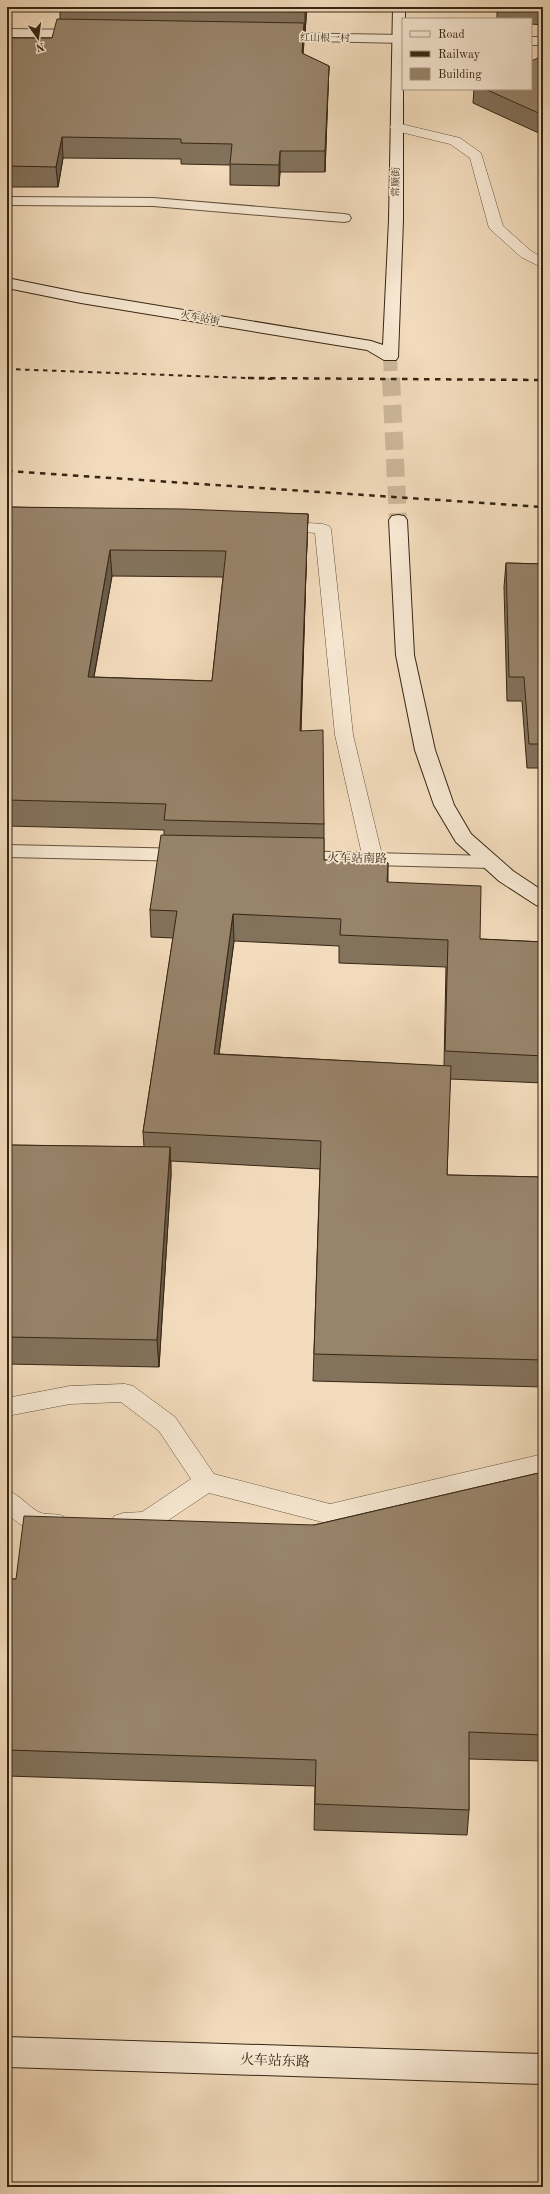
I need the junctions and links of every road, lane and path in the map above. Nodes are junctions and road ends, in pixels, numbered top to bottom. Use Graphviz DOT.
graph roads {
  1 [pos="399,7"];
  2 [pos="7,33"];
  3 [pos="95,34"];
  4 [pos="262,37"];
  5 [pos="401,39"];
  6 [pos="532,41"];
  7 [pos="543,41"];
  8 [pos="397,127"];
  9 [pos="7,201"];
  10 [pos="344,218"];
  11 [pos="543,264"];
  12 [pos="7,283"];
  13 [pos="390,358"];
  14 [pos="398,520"];
  15 [pos="260,524"];
  16 [pos="7,851"];
  17 [pos="210,855"];
  18 [pos="272,856"];
  19 [pos="373,859"];
  20 [pos="490,862"];
  21 [pos="543,900"];
  22 [pos="7,1407"];
  23 [pos="543,1464"];
  24 [pos="206,1482"];
  25 [pos="7,1500"];
  26 [pos="76,1523"];
  27 [pos="99,1523"];
  28 [pos="7,2052"];
  29 [pos="543,2070"];
  1 -- 5 [label="main road, 常顺街"];
  2 -- 3 [label="main road"];
  4 -- 5 [label="main road, 红山根一村"];
  5 -- 8 [label="main road, 常顺街"];
  6 -- 7 [label="main road"];
  8 -- 11 [label="lane"];
  8 -- 13 [label="main road, 常顺街"];
  9 -- 10 [label="main road"];
  12 -- 13 [label="main road, 火车站街"];
  14 -- 20 [label="main road"];
  15 -- 19 [label="lane"];
  16 -- 17 [label="main road"];
  18 -- 19 [label="main road, 火车站南路"];
  19 -- 20 [label="main road, 火车站南路"];
  20 -- 21 [label="main road"];
  22 -- 24 [label="lane"];
  23 -- 24 [label="lane"];
  24 -- 27 [label="lane"];
  25 -- 26 [label="lane"];
  28 -- 29 [label="main road, 火车站东路"];
}
